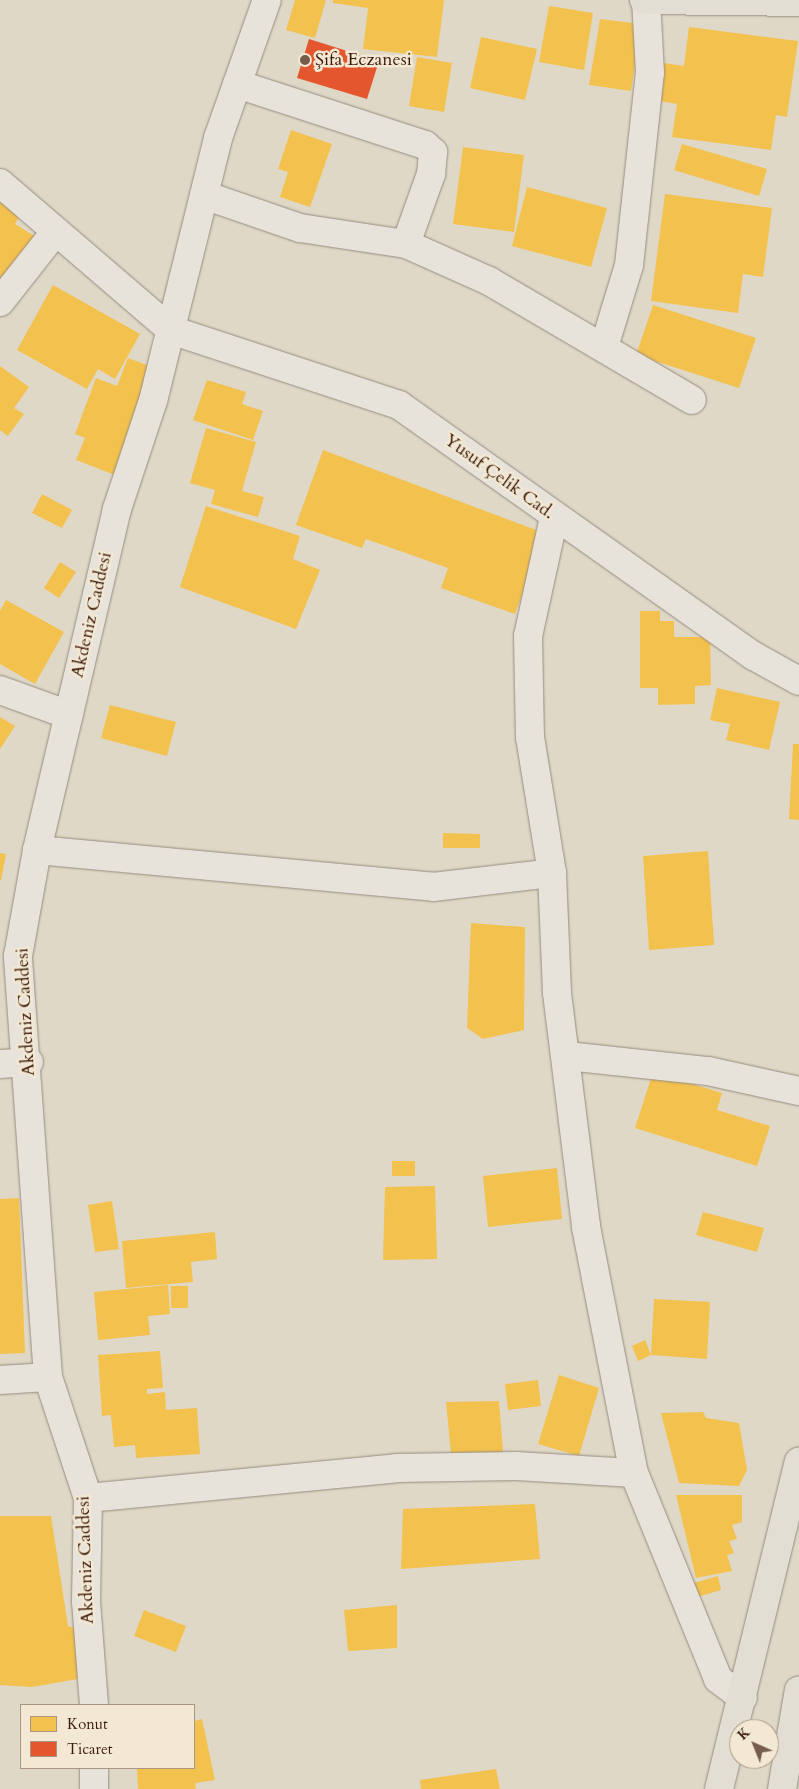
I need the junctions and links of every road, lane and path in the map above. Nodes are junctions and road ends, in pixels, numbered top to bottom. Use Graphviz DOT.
graph roads {
  1 [pos="267,0"];
  2 [pos="645,0"];
  3 [pos="799,2"];
  4 [pos="237,84"];
  5 [pos="0,183"];
  6 [pos="204,194"];
  7 [pos="55,232"];
  8 [pos="406,244"];
  9 [pos="0,302"];
  10 [pos="171,330"];
  11 [pos="604,347"];
  12 [pos="692,400"];
  13 [pos="554,517"];
  14 [pos="799,681"];
  15 [pos="0,690"];
  16 [pos="69,715"];
  17 [pos="37,850"];
  18 [pos="552,873"];
  19 [pos="567,1056"];
  20 [pos="29,1062"];
  21 [pos="0,1064"];
  22 [pos="799,1092"];
  23 [pos="48,1377"];
  24 [pos="0,1380"];
  25 [pos="799,1462"];
  26 [pos="634,1473"];
  27 [pos="88,1498"];
  28 [pos="799,1690"];
  29 [pos="743,1698"];
  30 [pos="94,1704"];
  31 [pos="94,1769"];
  32 [pos="94,1789"];
  33 [pos="719,1789"];
  34 [pos="782,1789"];
  1 -- 4 [label="street, Akdeniz Caddesi"];
  2 -- 3 [label="main road"];
  2 -- 11 [label="street"];
  4 -- 6 [label="street, Akdeniz Caddesi"];
  4 -- 8 [label="street"];
  5 -- 7 [label="street"];
  6 -- 8 [label="street"];
  6 -- 10 [label="street, Akdeniz Caddesi"];
  7 -- 9 [label="street"];
  7 -- 10 [label="street"];
  8 -- 11 [label="street"];
  10 -- 13 [label="street, Yusuf Çelik Cad."];
  10 -- 16 [label="street, Akdeniz Caddesi"];
  11 -- 12 [label="street"];
  13 -- 14 [label="street, Yusuf Çelik Cad."];
  13 -- 18 [label="street"];
  15 -- 16 [label="street"];
  16 -- 17 [label="street, Akdeniz Caddesi"];
  17 -- 18 [label="street"];
  17 -- 20 [label="street, Akdeniz Caddesi"];
  18 -- 19 [label="street"];
  19 -- 22 [label="street"];
  19 -- 26 [label="street"];
  20 -- 21 [label="street"];
  20 -- 23 [label="street, Akdeniz Caddesi"];
  23 -- 24 [label="street"];
  23 -- 27 [label="street, Akdeniz Caddesi"];
  25 -- 29 [label="main road"];
  26 -- 27 [label="street"];
  26 -- 29 [label="street"];
  27 -- 30 [label="street, Akdeniz Caddesi"];
  28 -- 34 [label="main road"];
  29 -- 33 [label="main road"];
  31 -- 32 [label="street"];
}
